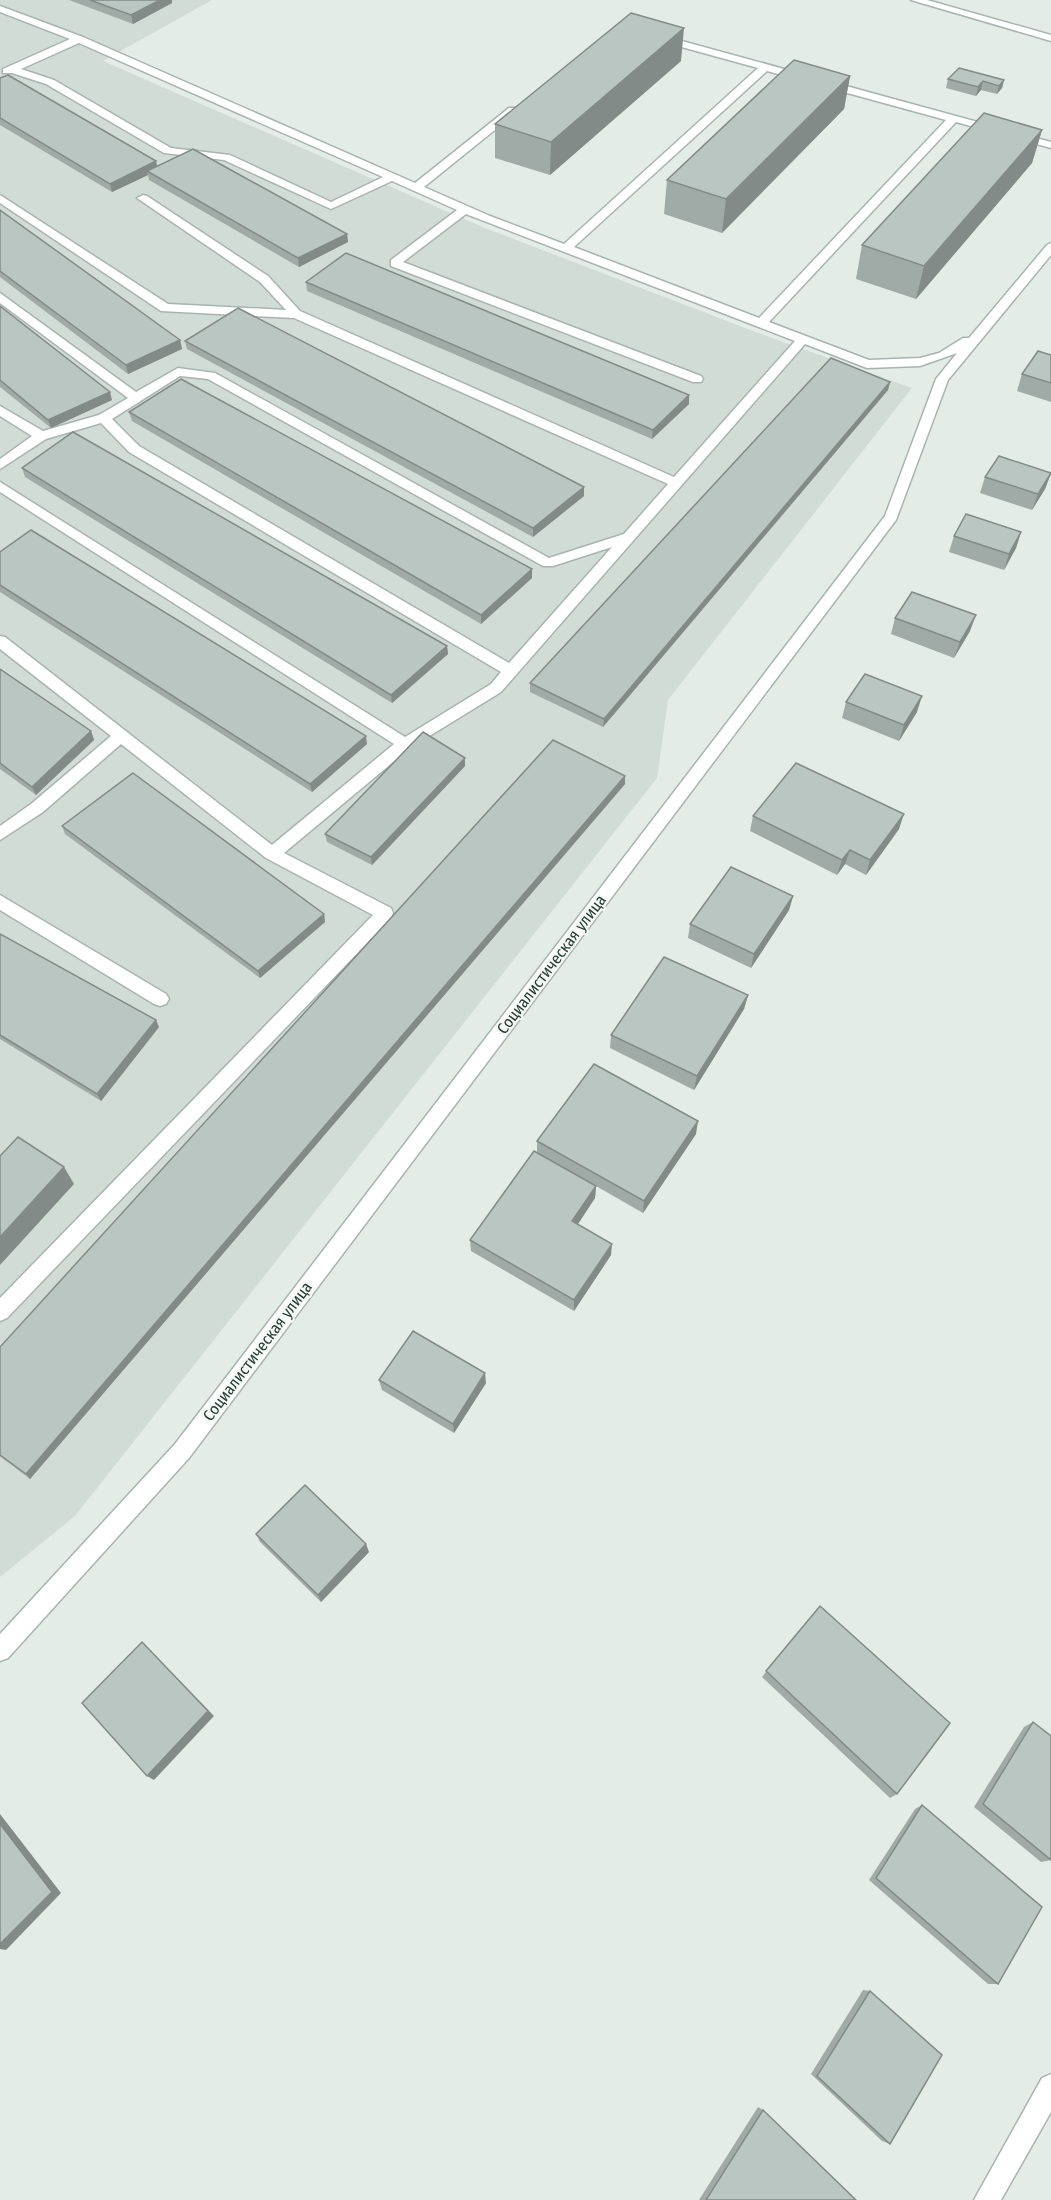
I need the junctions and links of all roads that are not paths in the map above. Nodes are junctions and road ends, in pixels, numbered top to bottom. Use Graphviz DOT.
graph roads {
  1 [pos="916,0"];
  2 [pos="0,9"];
  3 [pos="652,36"];
  4 [pos="1051,38"];
  5 [pos="78,39"];
  6 [pos="765,67"];
  7 [pos="11,69"];
  8 [pos="0,74"];
  9 [pos="526,100"];
  10 [pos="954,118"];
  11 [pos="1051,145"];
  12 [pos="391,177"];
  13 [pos="416,188"];
  14 [pos="0,198"];
  15 [pos="143,198"];
  16 [pos="465,209"];
  17 [pos="1051,247"];
  18 [pos="566,249"];
  19 [pos="0,297"];
  20 [pos="296,314"];
  21 [pos="760,324"];
  22 [pos="988,326"];
  23 [pos="802,340"];
  24 [pos="697,379"];
  25 [pos="136,398"];
  26 [pos="0,410"];
  27 [pos="104,418"];
  28 [pos="41,436"];
  29 [pos="0,465"];
  30 [pos="676,483"];
  31 [pos="0,486"];
  32 [pos="629,537"];
  33 [pos="0,641"];
  34 [pos="511,671"];
  35 [pos="122,735"];
  36 [pos="405,744"];
  37 [pos="0,834"];
  38 [pos="272,854"];
  39 [pos="0,902"];
  40 [pos="159,999"];
  41 [pos="0,1312"];
  42 [pos="0,1650"];
  43 [pos="1051,2087"];
  44 [pos="987,2200"];
  1 -- 4 [label="street"];
  2 -- 5 [label="street"];
  3 -- 6 [label="street"];
  5 -- 7 [label="street"];
  5 -- 12 [label="street"];
  6 -- 10 [label="street"];
  6 -- 18 [label="street"];
  7 -- 8 [label="street"];
  7 -- 12 [label="street"];
  9 -- 13 [label="street"];
  10 -- 11 [label="street"];
  10 -- 21 [label="street"];
  12 -- 13 [label="street"];
  13 -- 16 [label="street"];
  14 -- 20 [label="street"];
  15 -- 20 [label="street"];
  16 -- 18 [label="street"];
  16 -- 24 [label="street"];
  17 -- 22 [label="street, Социалистическая улица"];
  18 -- 21 [label="street"];
  19 -- 25 [label="street"];
  20 -- 30 [label="street"];
  21 -- 23 [label="street"];
  22 -- 23 [label="street"];
  22 -- 42 [label="street, Социалистическая улица"];
  23 -- 30 [label="street"];
  25 -- 27 [label="street"];
  25 -- 32 [label="street"];
  26 -- 28 [label="street"];
  27 -- 28 [label="street"];
  27 -- 34 [label="street"];
  28 -- 29 [label="street"];
  30 -- 32 [label="street"];
  31 -- 36 [label="street"];
  32 -- 34 [label="street"];
  33 -- 35 [label="street"];
  34 -- 36 [label="street"];
  35 -- 37 [label="street"];
  35 -- 38 [label="street"];
  36 -- 38 [label="street"];
  38 -- 41 [label="street"];
  39 -- 40 [label="street"];
  43 -- 44 [label="street"];
}
